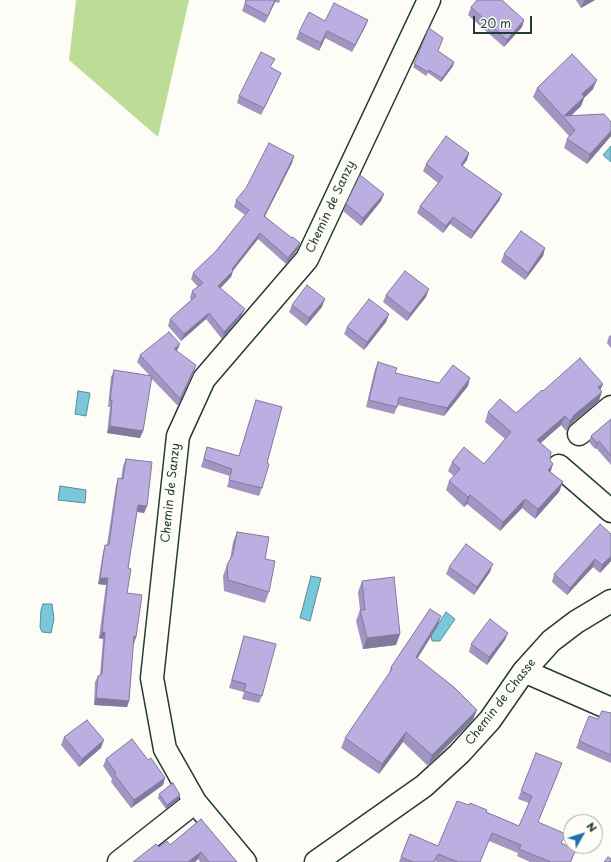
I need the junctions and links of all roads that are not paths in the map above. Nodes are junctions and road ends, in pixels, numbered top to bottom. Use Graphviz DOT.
graph roads {
  1 [pos="429,0"];
  2 [pos="611,407"];
  3 [pos="579,434"];
  4 [pos="559,466"];
  5 [pos="611,511"];
  6 [pos="611,600"];
  7 [pos="524,671"];
  8 [pos="611,709"];
  9 [pos="195,802"];
  10 [pos="118,862"];
  11 [pos="245,862"];
  12 [pos="316,862"];
  1 -- 9 [label="street, Chemin de Sanzy"];
  2 -- 3 [label="street"];
  4 -- 5 [label="street"];
  6 -- 7 [label="street, Chemin de Chasse"];
  7 -- 8 [label="street"];
  7 -- 12 [label="street, Chemin de Chasse"];
  9 -- 10 [label="street"];
  9 -- 11 [label="street, Chemin de Sanzy"];
}
